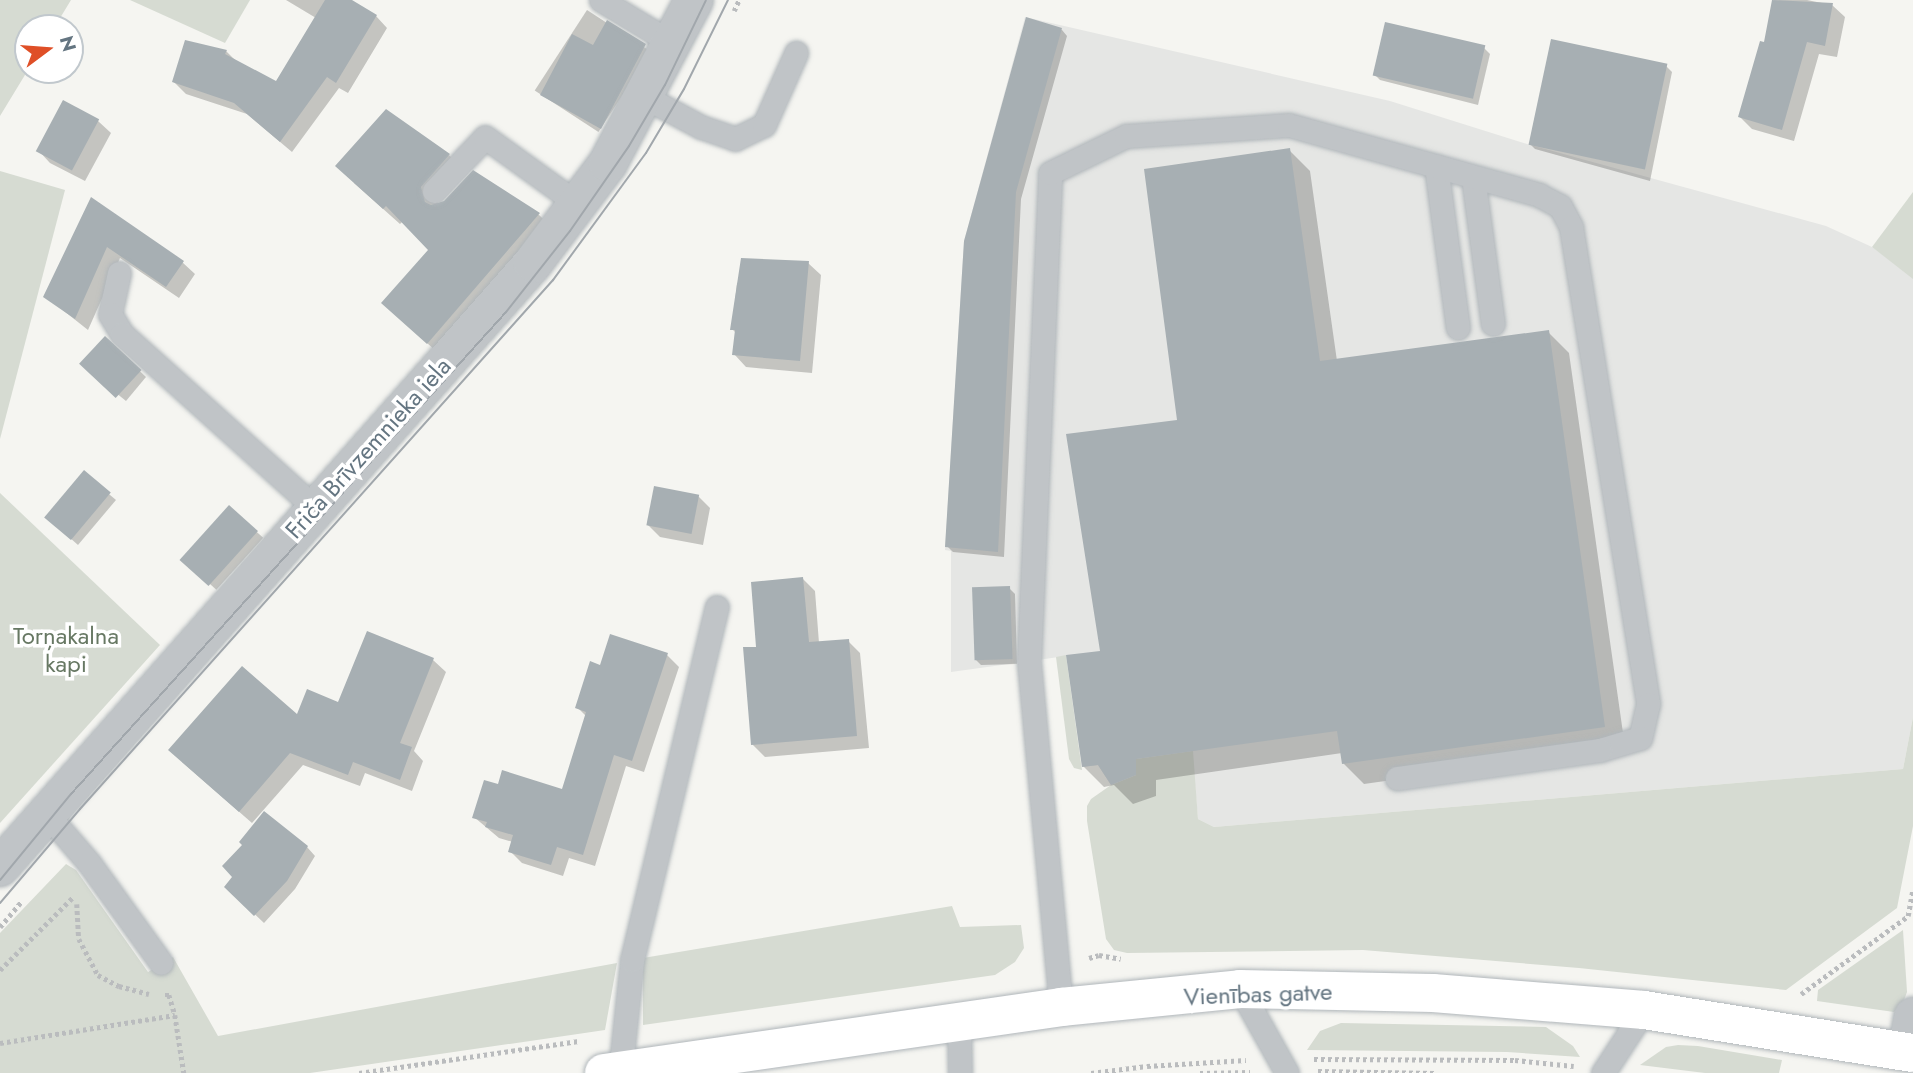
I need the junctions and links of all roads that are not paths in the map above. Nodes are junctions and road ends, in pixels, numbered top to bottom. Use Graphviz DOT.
graph roads {
  1 [pos="601,0"];
  2 [pos="694,0"];
  3 [pos="672,43"];
  4 [pos="796,53"];
  5 [pos="643,96"];
  6 [pos="1436,166"];
  7 [pos="1473,177"];
  8 [pos="434,191"];
  9 [pos="578,204"];
  10 [pos="119,272"];
  11 [pos="1493,324"];
  12 [pos="1458,328"];
  13 [pos="315,508"];
  14 [pos="716,607"];
  15 [pos="1397,778"];
  16 [pos="46,813"];
  17 [pos="0,867"];
  18 [pos="161,963"];
  19 [pos="1240,989"];
  20 [pos="1061,1007"];
  21 [pos="1644,1010"];
  22 [pos="958,1022"];
  23 [pos="1911,1041"];
  24 [pos="1284,1066"];
  25 [pos="1603,1071"];
  26 [pos="615,1072"];
  27 [pos="960,1073"];
  1 -- 3 [label="lane"];
  2 -- 3 [label="street, Friča Brīvzemnieka iela"];
  3 -- 5 [label="street, Friča Brīvzemnieka iela"];
  4 -- 5 [label="lane"];
  5 -- 9 [label="street, Friča Brīvzemnieka iela"];
  6 -- 7 [label="lane"];
  6 -- 12 [label="lane"];
  6 -- 20 [label="lane"];
  7 -- 11 [label="lane"];
  7 -- 15 [label="lane"];
  8 -- 9 [label="lane"];
  9 -- 13 [label="street, Friča Brīvzemnieka iela"];
  10 -- 13 [label="lane"];
  13 -- 16 [label="street, Friča Brīvzemnieka iela"];
  14 -- 26 [label="lane"];
  16 -- 17 [label="street, Friča Brīvzemnieka iela"];
  16 -- 18 [label="lane"];
  19 -- 20 [label="main road, Vienības gatve"];
  19 -- 21 [label="main road, Vienības gatve"];
  19 -- 24 [label="lane"];
  20 -- 22 [label="main road, Vienības gatve"];
  21 -- 23 [label="main road, Vienības gatve"];
  21 -- 25 [label="lane"];
  22 -- 26 [label="main road, Vienības gatve"];
  22 -- 27 [label="lane"];
}
